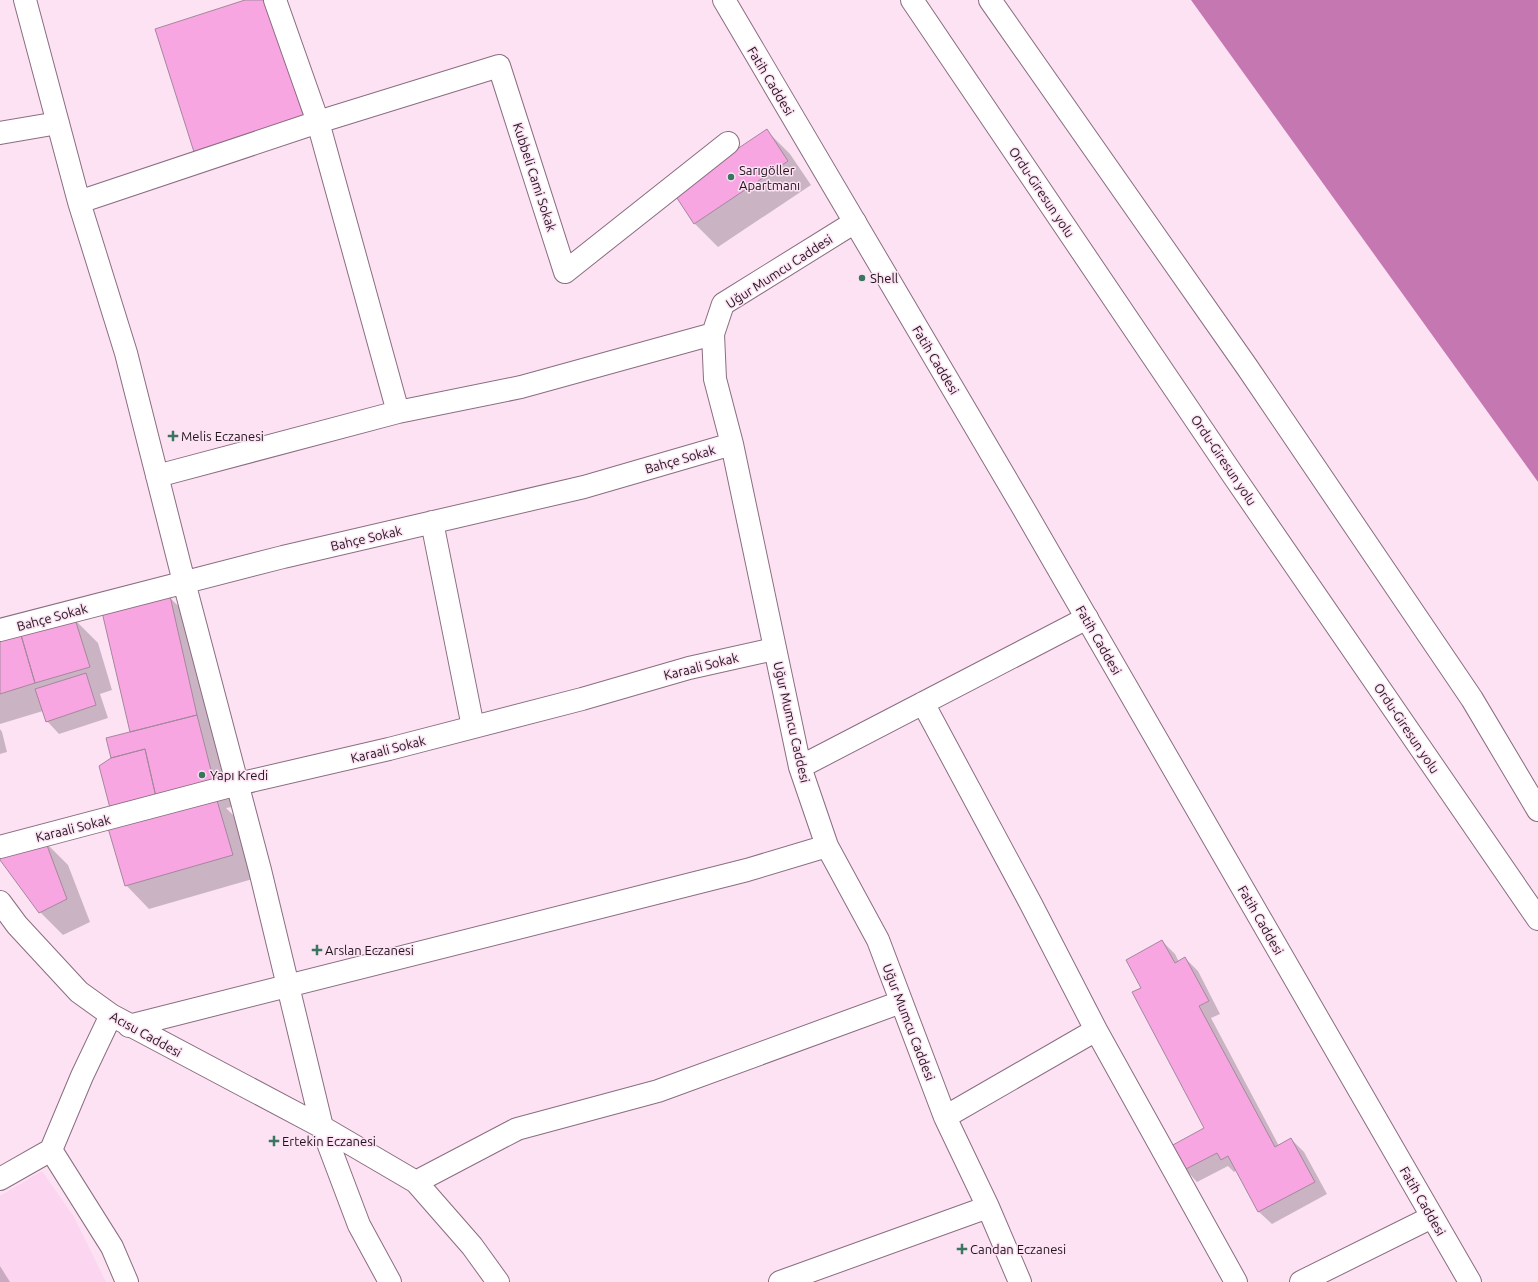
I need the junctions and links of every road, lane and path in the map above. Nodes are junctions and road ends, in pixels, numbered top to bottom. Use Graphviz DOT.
graph roads {
  1 [pos="25,0"];
  2 [pos="275,0"];
  3 [pos="724,0"];
  4 [pos="912,0"];
  5 [pos="990,0"];
  6 [pos="318,122"];
  7 [pos="58,123"];
  8 [pos="0,133"];
  9 [pos="728,143"];
  10 [pos="79,202"];
  11 [pos="855,222"];
  12 [pos="713,334"];
  13 [pos="398,412"];
  14 [pos="732,444"];
  15 [pos="157,476"];
  16 [pos="432,522"];
  17 [pos="184,582"];
  18 [pos="1087,618"];
  19 [pos="0,630"];
  20 [pos="774,649"];
  21 [pos="923,703"];
  22 [pos="473,727"];
  23 [pos="800,767"];
  24 [pos="238,784"];
  25 [pos="1538,810"];
  26 [pos="827,846"];
  27 [pos="0,847"];
  28 [pos="0,902"];
  29 [pos="1538,919"];
  30 [pos="288,986"];
  31 [pos="901,1002"];
  32 [pos="120,1021"];
  33 [pos="1096,1030"];
  34 [pos="944,1117"];
  35 [pos="322,1127"];
  36 [pos="50,1150"];
  37 [pos="0,1179"];
  38 [pos="416,1182"];
  39 [pos="988,1207"];
  40 [pos="1432,1217"];
  41 [pos="128,1282"];
  42 [pos="390,1282"];
  43 [pos="498,1282"];
  44 [pos="780,1282"];
  45 [pos="1020,1282"];
  46 [pos="1236,1282"];
  47 [pos="1301,1282"];
  48 [pos="1470,1282"];
  1 -- 7 [label="main road"];
  2 -- 6 [label="main road"];
  3 -- 11 [label="main road, Fatih Caddesi"];
  4 -- 29 [label="main road, Ordu-Giresun yolu"];
  5 -- 25 [label="main road"];
  6 -- 9 [label="main road, Kubbeli Cami Sokak"];
  6 -- 10 [label="main road"];
  6 -- 13 [label="main road"];
  7 -- 8 [label="main road"];
  7 -- 10 [label="main road"];
  10 -- 15 [label="main road"];
  11 -- 12 [label="main road, Uğur Mumcu Caddesi"];
  11 -- 18 [label="main road, Fatih Caddesi"];
  12 -- 13 [label="main road"];
  12 -- 14 [label="main road, Uğur Mumcu Caddesi"];
  13 -- 15 [label="main road"];
  14 -- 16 [label="main road, Bahçe Sokak"];
  14 -- 20 [label="main road, Uğur Mumcu Caddesi"];
  15 -- 17 [label="main road"];
  16 -- 17 [label="main road, Bahçe Sokak"];
  16 -- 22 [label="main road"];
  17 -- 19 [label="main road, Bahçe Sokak"];
  17 -- 24 [label="main road"];
  18 -- 21 [label="main road"];
  18 -- 40 [label="main road, Fatih Caddesi"];
  20 -- 22 [label="main road, Karaali Sokak"];
  20 -- 23 [label="main road, Uğur Mumcu Caddesi"];
  21 -- 23 [label="main road"];
  21 -- 33 [label="main road"];
  22 -- 24 [label="main road, Karaali Sokak"];
  23 -- 26 [label="main road, Uğur Mumcu Caddesi"];
  24 -- 27 [label="main road, Karaali Sokak"];
  24 -- 30 [label="main road"];
  26 -- 30 [label="main road"];
  26 -- 31 [label="main road, Uğur Mumcu Caddesi"];
  28 -- 32 [label="main road, Acısu Caddesi"];
  30 -- 32 [label="main road"];
  30 -- 35 [label="main road"];
  31 -- 34 [label="main road, Uğur Mumcu Caddesi"];
  31 -- 38 [label="main road"];
  32 -- 35 [label="main road, Acısu Caddesi"];
  32 -- 36 [label="main road"];
  33 -- 34 [label="main road"];
  33 -- 46 [label="main road"];
  34 -- 39 [label="main road, Uğur Mumcu Caddesi"];
  35 -- 38 [label="main road, Acısu Caddesi"];
  35 -- 42 [label="main road"];
  36 -- 37 [label="main road"];
  36 -- 41 [label="main road"];
  38 -- 43 [label="main road, Acısu Caddesi"];
  39 -- 44 [label="main road"];
  39 -- 45 [label="main road, Uğur Mumcu Caddesi"];
  40 -- 47 [label="main road"];
  40 -- 48 [label="main road, Fatih Caddesi"];
}
